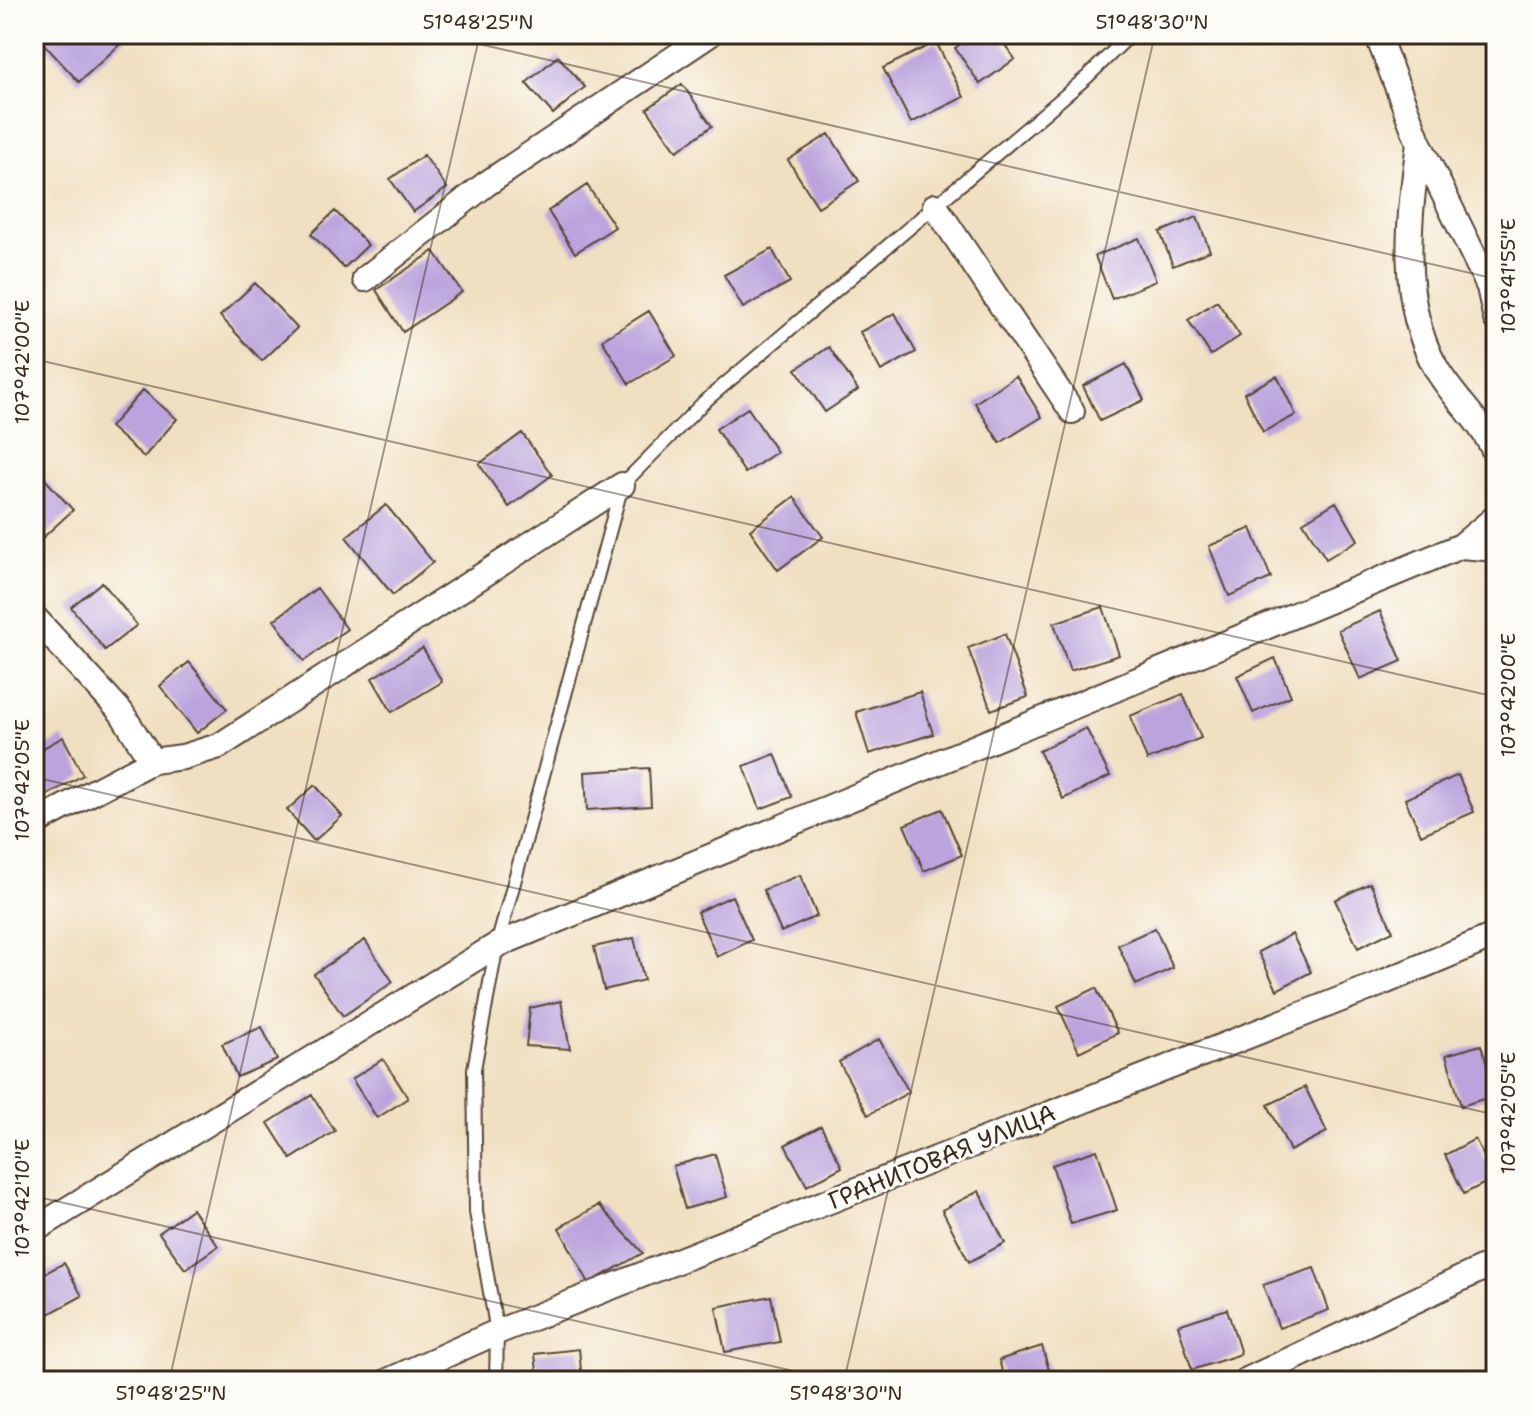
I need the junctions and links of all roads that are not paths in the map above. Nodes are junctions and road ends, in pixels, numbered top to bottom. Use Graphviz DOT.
graph roads {
  1 [pos="710,34"];
  2 [pos="1131,34"];
  3 [pos="1377,34"];
  4 [pos="1419,143"];
  5 [pos="935,206"];
  6 [pos="365,279"];
  7 [pos="1493,290"];
  8 [pos="1496,319"];
  9 [pos="1072,411"];
  10 [pos="1496,455"];
  11 [pos="622,485"];
  12 [pos="1496,517"];
  13 [pos="1461,546"];
  14 [pos="1496,549"];
  15 [pos="34,617"];
  16 [pos="152,761"];
  17 [pos="34,823"];
  18 [pos="1496,935"];
  19 [pos="497,945"];
  20 [pos="34,1230"];
  21 [pos="1496,1262"];
  22 [pos="497,1332"];
  23 [pos="388,1381"];
  24 [pos="496,1381"];
  25 [pos="1245,1381"];
  1 -- 6 [label="street"];
  2 -- 5 [label="lane"];
  3 -- 4 [label="street"];
  4 -- 7 [label="street"];
  4 -- 10 [label="street"];
  5 -- 9 [label="street"];
  5 -- 11 [label="lane"];
  7 -- 8 [label="street"];
  11 -- 16 [label="street"];
  11 -- 19 [label="lane"];
  12 -- 13 [label="street"];
  13 -- 14 [label="street"];
  13 -- 19 [label="street"];
  15 -- 16 [label="street"];
  16 -- 17 [label="street"];
  18 -- 22 [label="street, ГРАНИТОВАЯ УЛИЦА"];
  19 -- 20 [label="street"];
  19 -- 22 [label="lane"];
  21 -- 25 [label="street"];
  22 -- 23 [label="street, ГРАНИТОВАЯ УЛИЦА"];
  22 -- 24 [label="lane"];
}
